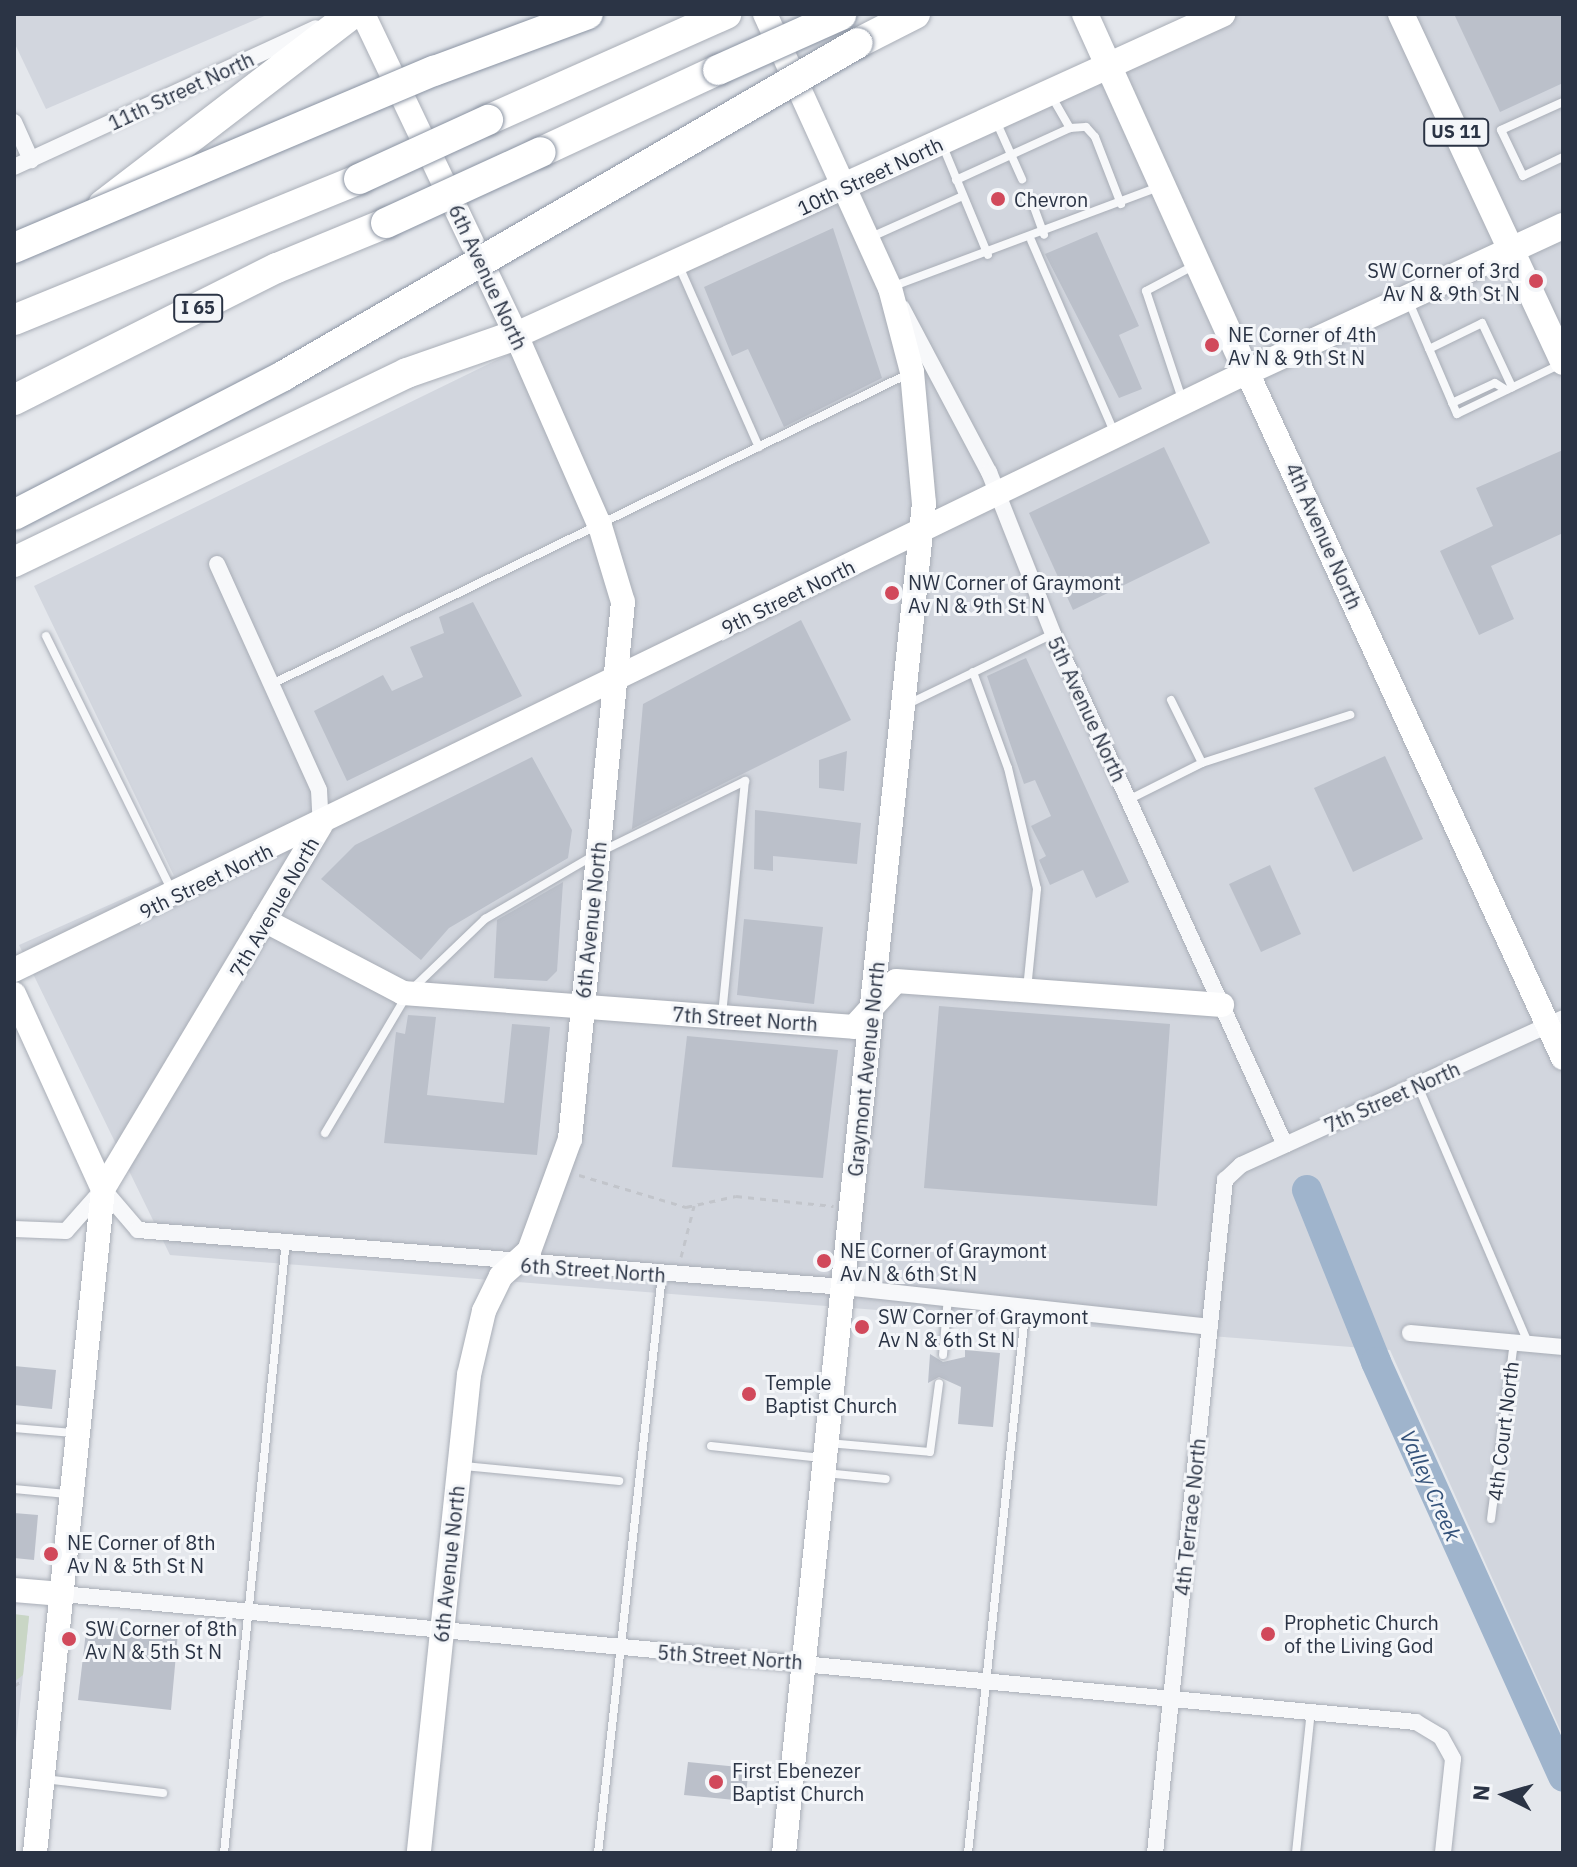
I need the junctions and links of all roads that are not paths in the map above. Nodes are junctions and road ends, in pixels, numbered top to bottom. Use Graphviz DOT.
graph roads {
  1 [pos="349,14"];
  2 [pos="363,14"];
  3 [pos="588,14"];
  4 [pos="726,14"];
  5 [pos="765,14"];
  6 [pos="841,14"];
  7 [pos="915,14"];
  8 [pos="1085,14"];
  9 [pos="1222,14"];
  10 [pos="1401,14"];
  11 [pos="1107,66"];
  12 [pos="1050,92"];
  13 [pos="1563,102"];
  14 [pos="994,118"];
  15 [pos="14,122"];
  16 [pos="1070,128"];
  17 [pos="942,143"];
  18 [pos="1012,155"];
  19 [pos="1563,157"];
  20 [pos="31,160"];
  21 [pos="14,167"];
  22 [pos="1022,179"];
  23 [pos="956,180"];
  24 [pos="1163,185"];
  25 [pos="845,188"];
  26 [pos="963,196"];
  27 [pos="1031,199"];
  28 [pos="1121,204"];
  29 [pos="1563,226"];
  30 [pos="1044,235"];
  31 [pos="868,239"];
  32 [pos="1031,240"];
  33 [pos="14,248"];
  34 [pos="1511,250"];
  35 [pos="988,255"];
  36 [pos="1199,263"];
  37 [pos="14,264"];
  38 [pos="679,266"];
  39 [pos="890,288"];
  40 [pos="1407,299"];
  41 [pos="14,320"];
  42 [pos="516,335"];
  43 [pos="1429,349"];
  44 [pos="1563,362"];
  45 [pos="912,372"];
  46 [pos="1247,372"];
  47 [pos="1509,389"];
  48 [pos="14,400"];
  49 [pos="1183,403"];
  50 [pos="1116,436"];
  51 [pos="759,447"];
  52 [pos="993,496"];
  53 [pos="14,515"];
  54 [pos="600,526"];
  55 [pos="921,532"];
  56 [pos="14,562"];
  57 [pos="217,564"];
  58 [pos="1053,634"];
  59 [pos="46,636"];
  60 [pos="973,672"];
  61 [pos="617,682"];
  62 [pos="271,684"];
  63 [pos="1171,700"];
  64 [pos="903,706"];
  65 [pos="1350,715"];
  66 [pos="1202,763"];
  67 [pos="1128,800"];
  68 [pos="321,825"];
  69 [pos="598,853"];
  70 [pos="175,897"];
  71 [pos="264,920"];
  72 [pos="14,970"];
  73 [pos="1027,992"];
  74 [pos="408,993"];
  75 [pos="14,994"];
  76 [pos="1222,1005"];
  77 [pos="583,1006"];
  78 [pos="871,1013"];
  79 [pos="722,1018"];
  80 [pos="1555,1022"];
  81 [pos="1563,1058"];
  82 [pos="1418,1086"];
  83 [pos="325,1133"];
  84 [pos="1285,1145"];
  85 [pos="1225,1180"];
  86 [pos="103,1189"];
  87 [pos="14,1229"];
  88 [pos="286,1240"];
  89 [pos="515,1263"];
  90 [pos="670,1276"];
  91 [pos="843,1287"];
  92 [pos="948,1297"];
  93 [pos="1026,1305"];
  94 [pos="1210,1327"];
  95 [pos="1410,1333"];
  96 [pos="1521,1343"];
  97 [pos="1563,1347"];
  98 [pos="943,1355"];
  99 [pos="939,1384"];
  100 [pos="14,1428"];
  101 [pos="78,1433"];
  102 [pos="711,1446"];
  103 [pos="825,1458"];
  104 [pos="459,1466"];
  105 [pos="886,1479"];
  106 [pos="619,1481"];
  107 [pos="14,1489"];
  108 [pos="72,1495"];
  109 [pos="1491,1519"];
  110 [pos="14,1590"];
  111 [pos="62,1594"];
  112 [pos="249,1610"];
  113 [pos="442,1631"];
  114 [pos="621,1648"];
  115 [pos="804,1662"];
  116 [pos="987,1678"];
  117 [pos="1172,1696"];
  118 [pos="1311,1710"];
  119 [pos="43,1779"];
  120 [pos="163,1793"];
  121 [pos="35,1853"];
  122 [pos="224,1853"];
  123 [pos="419,1853"];
  124 [pos="598,1853"];
  125 [pos="784,1853"];
  126 [pos="968,1853"];
  127 [pos="1155,1853"];
  128 [pos="1296,1853"];
  129 [pos="1443,1853"];
  1 -- 20 [label="street, 11th Street North"];
  1 -- 37 [label="highway"];
  2 -- 42 [label="main road, 6th Avenue North"];
  3 -- 33 [label="highway, bridge"];
  4 -- 41 [label="highway, bridge"];
  5 -- 25 [label="main road, 5th Avenue North"];
  6 -- 48 [label="highway, I 65, bridge"];
  7 -- 53 [label="highway, bridge"];
  8 -- 11 [label="main road, 4th Avenue North"];
  9 -- 11 [label="main road, 10th Street North"];
  10 -- 34 [label="main road, US 11"];
  11 -- 12 [label="main road, 10th Street North"];
  11 -- 24 [label="main road, 4th Avenue North"];
  12 -- 14 [label="main road, 10th Street North"];
  12 -- 16 [label="lane"];
  13 -- 19 [label="lane"];
  14 -- 17 [label="main road, 10th Street North"];
  14 -- 18 [label="lane"];
  15 -- 20 [label="street"];
  16 -- 18 [label="lane"];
  16 -- 28 [label="lane"];
  17 -- 23 [label="lane"];
  17 -- 25 [label="main road, 10th Street North"];
  18 -- 22 [label="lane"];
  18 -- 23 [label="lane"];
  20 -- 21 [label="street, 11th Street North"];
  23 -- 26 [label="lane"];
  24 -- 28 [label="lane"];
  24 -- 36 [label="main road, 4th Avenue North"];
  25 -- 31 [label="main road, 5th Avenue North"];
  25 -- 38 [label="main road, 10th Street North"];
  26 -- 31 [label="lane"];
  26 -- 35 [label="lane"];
  27 -- 30 [label="lane"];
  28 -- 30 [label="lane"];
  29 -- 34 [label="main road, 9th Street North"];
  30 -- 32 [label="lane"];
  31 -- 39 [label="main road, 5th Avenue North"];
  32 -- 35 [label="lane"];
  32 -- 50 [label="lane"];
  34 -- 40 [label="main road, 9th Street North"];
  34 -- 44 [label="main road, US 11"];
  35 -- 39 [label="lane"];
  36 -- 46 [label="main road, 4th Avenue North"];
  36 -- 49 [label="lane"];
  38 -- 42 [label="main road, 10th Street North"];
  38 -- 51 [label="lane"];
  39 -- 45 [label="main road, Graymont Avenue North"];
  39 -- 52 [label="street, 5th Avenue North"];
  40 -- 43 [label="lane"];
  40 -- 46 [label="main road, 9th Street North"];
  42 -- 54 [label="main road, 6th Avenue North"];
  42 -- 56 [label="highway"];
  43 -- 47 [label="lane"];
  43 -- 47 [label="lane"];
  44 -- 47 [label="lane"];
  45 -- 51 [label="lane"];
  45 -- 55 [label="main road, Graymont Avenue North"];
  46 -- 49 [label="main road, 9th Street North"];
  46 -- 80 [label="main road, 4th Avenue North"];
  49 -- 50 [label="main road, 9th Street North"];
  50 -- 52 [label="main road, 9th Street North"];
  51 -- 54 [label="lane"];
  52 -- 55 [label="main road, 9th Street North"];
  52 -- 58 [label="street, 5th Avenue North"];
  54 -- 61 [label="main road, 6th Avenue North"];
  54 -- 62 [label="lane"];
  55 -- 61 [label="main road, 9th Street North"];
  55 -- 64 [label="main road, Graymont Avenue North"];
  57 -- 62 [label="street, 7th Avenue North"];
  58 -- 60 [label="lane"];
  58 -- 67 [label="street, 5th Avenue North"];
  59 -- 70 [label="lane"];
  60 -- 64 [label="lane"];
  60 -- 73 [label="lane"];
  61 -- 68 [label="main road, 9th Street North"];
  61 -- 69 [label="main road, 6th Avenue North"];
  62 -- 68 [label="street, 7th Avenue North"];
  63 -- 66 [label="lane"];
  64 -- 78 [label="main road, Graymont Avenue North"];
  65 -- 66 [label="lane"];
  66 -- 67 [label="lane"];
  67 -- 76 [label="street, 5th Avenue North"];
  68 -- 70 [label="main road, 9th Street North"];
  68 -- 71 [label="main road, 7th Avenue North"];
  69 -- 74 [label="lane"];
  69 -- 77 [label="main road, 6th Avenue North"];
  69 -- 79 [label="lane"];
  70 -- 72 [label="main road, 9th Street North"];
  71 -- 74 [label="main road, 7th Street North"];
  71 -- 86 [label="main road, 7th Avenue North"];
  73 -- 76 [label="main road"];
  73 -- 78 [label="main road"];
  74 -- 77 [label="main road, 7th Street North"];
  74 -- 83 [label="lane"];
  75 -- 86 [label="main road"];
  76 -- 84 [label="street, 5th Avenue North"];
  77 -- 79 [label="main road, 7th Street North"];
  77 -- 89 [label="main road, 6th Avenue North"];
  78 -- 79 [label="main road, 7th Street North"];
  78 -- 91 [label="main road, Graymont Avenue North"];
  80 -- 81 [label="main road, 4th Avenue North"];
  80 -- 82 [label="street, 7th Street North"];
  82 -- 84 [label="street, 7th Street North"];
  82 -- 96 [label="lane"];
  84 -- 85 [label="street, 7th Street North"];
  85 -- 94 [label="street, 4th Terrace North"];
  86 -- 87 [label="street"];
  86 -- 88 [label="street, 6th Street North"];
  86 -- 101 [label="main road"];
  88 -- 89 [label="street, 6th Street North"];
  88 -- 112 [label="lane"];
  89 -- 90 [label="street, 6th Street North"];
  89 -- 104 [label="main road, 6th Avenue North"];
  90 -- 91 [label="street, 6th Street North"];
  90 -- 114 [label="lane"];
  91 -- 92 [label="street, 6th Street North"];
  91 -- 103 [label="main road, Graymont Avenue North"];
  92 -- 93 [label="street, 6th Street North"];
  92 -- 98 [label="lane"];
  93 -- 94 [label="street, 6th Street North"];
  93 -- 116 [label="lane"];
  94 -- 117 [label="street, 4th Terrace North"];
  95 -- 96 [label="street"];
  96 -- 97 [label="street"];
  96 -- 109 [label="lane, 4th Court North"];
  99 -- 103 [label="lane"];
  100 -- 101 [label="lane"];
  101 -- 108 [label="main road"];
  102 -- 103 [label="lane"];
  103 -- 105 [label="lane"];
  103 -- 115 [label="main road, Graymont Avenue North"];
  104 -- 106 [label="lane"];
  104 -- 113 [label="main road, 6th Avenue North"];
  107 -- 108 [label="lane"];
  108 -- 111 [label="main road"];
  110 -- 111 [label="main road, 5th Street North"];
  111 -- 112 [label="street, 5th Street North"];
  111 -- 119 [label="main road"];
  112 -- 113 [label="street, 5th Street North"];
  112 -- 122 [label="lane"];
  113 -- 114 [label="street, 5th Street North"];
  113 -- 123 [label="main road, 6th Avenue North"];
  114 -- 115 [label="street, 5th Street North"];
  114 -- 124 [label="lane"];
  115 -- 116 [label="street, 5th Street North"];
  115 -- 125 [label="main road, Graymont Avenue North"];
  116 -- 117 [label="street, 5th Street North"];
  116 -- 126 [label="lane"];
  117 -- 118 [label="street, 5th Street North"];
  117 -- 127 [label="street, 4th Terrace North"];
  118 -- 128 [label="lane"];
  118 -- 129 [label="street, 5th Street North"];
  119 -- 120 [label="lane"];
  119 -- 121 [label="main road"];
}
